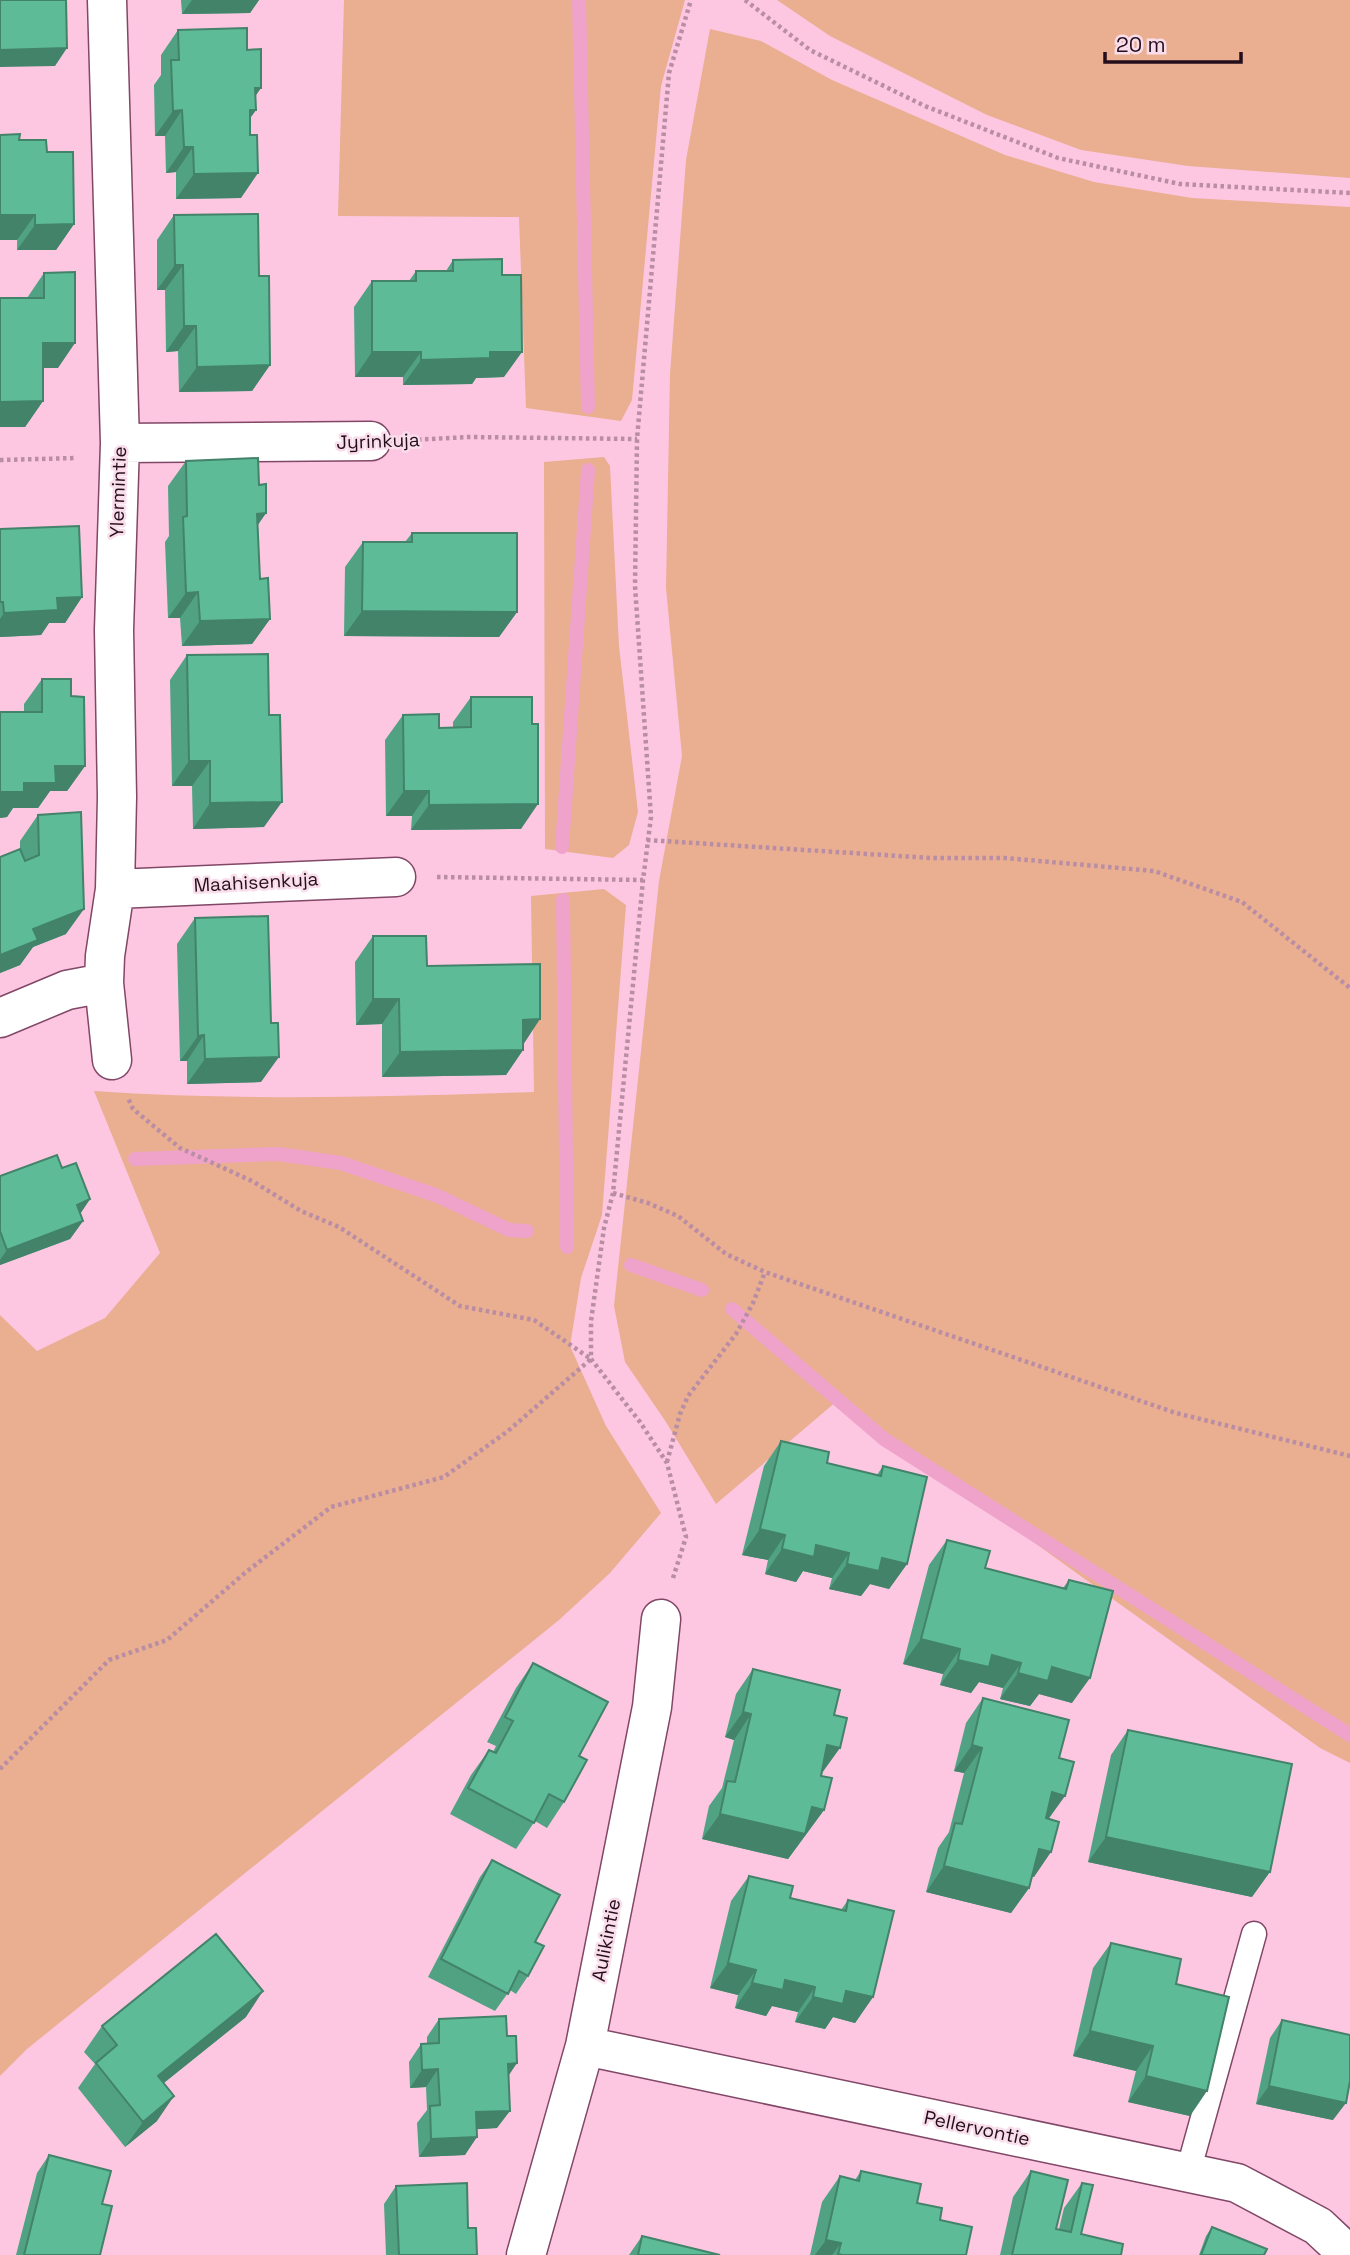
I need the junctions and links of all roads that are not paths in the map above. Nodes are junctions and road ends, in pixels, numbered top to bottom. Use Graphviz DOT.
graph roads {
  1 [pos="107,0"];
  2 [pos="371,441"];
  3 [pos="120,443"];
  4 [pos="396,877"];
  5 [pos="115,889"];
  6 [pos="104,983"];
  7 [pos="0,1018"];
  8 [pos="112,1060"];
  9 [pos="661,1619"];
  10 [pos="1254,1934"];
  11 [pos="585,2046"];
  12 [pos="1188,2172"];
  13 [pos="526,2255"];
  14 [pos="1349,2255"];
  1 -- 3 [label="street, Ylermintie"];
  2 -- 3 [label="street, Jyrinkuja"];
  3 -- 5 [label="street, Ylermintie"];
  4 -- 5 [label="street, Maahisenkuja"];
  5 -- 6 [label="street, Ylermintie"];
  6 -- 7 [label="street"];
  6 -- 8 [label="street, Ylermintie"];
  9 -- 11 [label="street, Aulikintie"];
  10 -- 12 [label="lane"];
  11 -- 12 [label="street, Pellervontie"];
  11 -- 13 [label="street, Aulikintie"];
  12 -- 14 [label="street, Pellervontie"];
}
